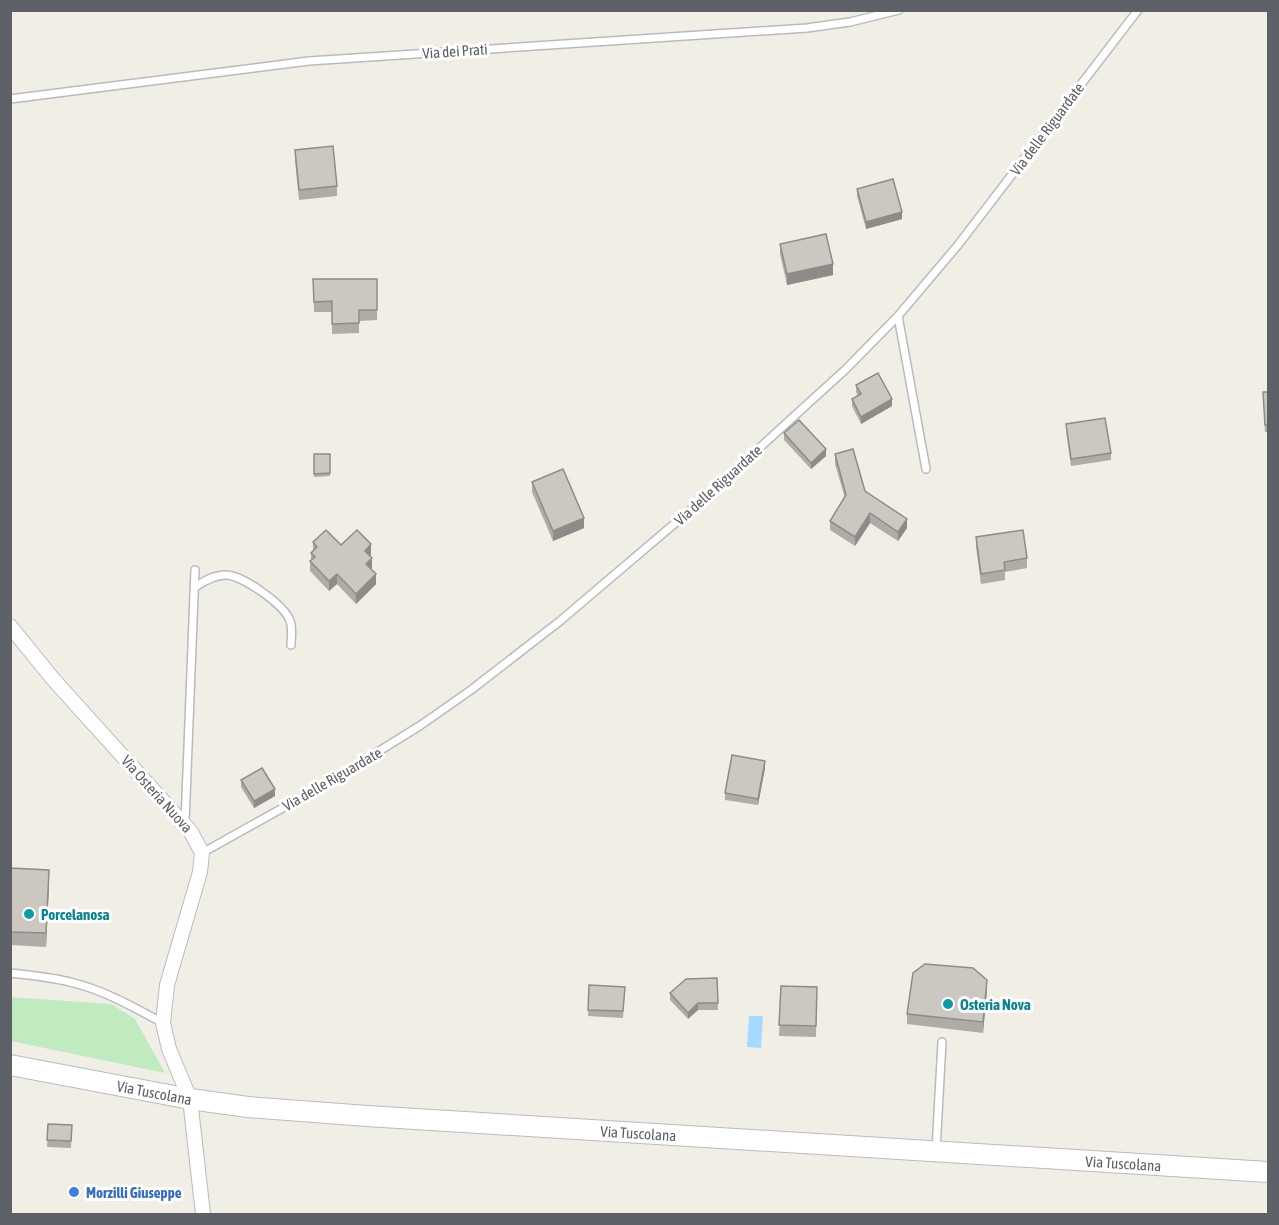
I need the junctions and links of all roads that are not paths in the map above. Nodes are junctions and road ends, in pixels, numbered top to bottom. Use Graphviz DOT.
graph roads {
  1 [pos="899,10"];
  2 [pos="1138,10"];
  3 [pos="10,99"];
  4 [pos="898,316"];
  5 [pos="926,469"];
  6 [pos="195,570"];
  7 [pos="195,587"];
  8 [pos="10,626"];
  9 [pos="291,645"];
  10 [pos="185,825"];
  11 [pos="202,853"];
  12 [pos="10,973"];
  13 [pos="163,1023"];
  14 [pos="942,1041"];
  15 [pos="11,1065"];
  16 [pos="190,1099"];
  17 [pos="936,1150"];
  18 [pos="1269,1172"];
  19 [pos="203,1215"];
  1 -- 3 [label="lane, Via dei Prati"];
  2 -- 4 [label="lane, Via delle Riguardate"];
  4 -- 5 [label="lane"];
  4 -- 11 [label="lane, Via delle Riguardate"];
  6 -- 7 [label="lane"];
  7 -- 9 [label="lane"];
  7 -- 10 [label="lane"];
  8 -- 10 [label="street, Via Osteria Nuova"];
  10 -- 11 [label="street, Via Osteria Nuova"];
  11 -- 13 [label="street"];
  12 -- 13 [label="lane"];
  13 -- 16 [label="street"];
  14 -- 17 [label="lane"];
  15 -- 16 [label="main road, Via Tuscolana"];
  16 -- 17 [label="main road, Via Tuscolana"];
  16 -- 19 [label="street"];
  17 -- 18 [label="main road, Via Tuscolana"];
}
